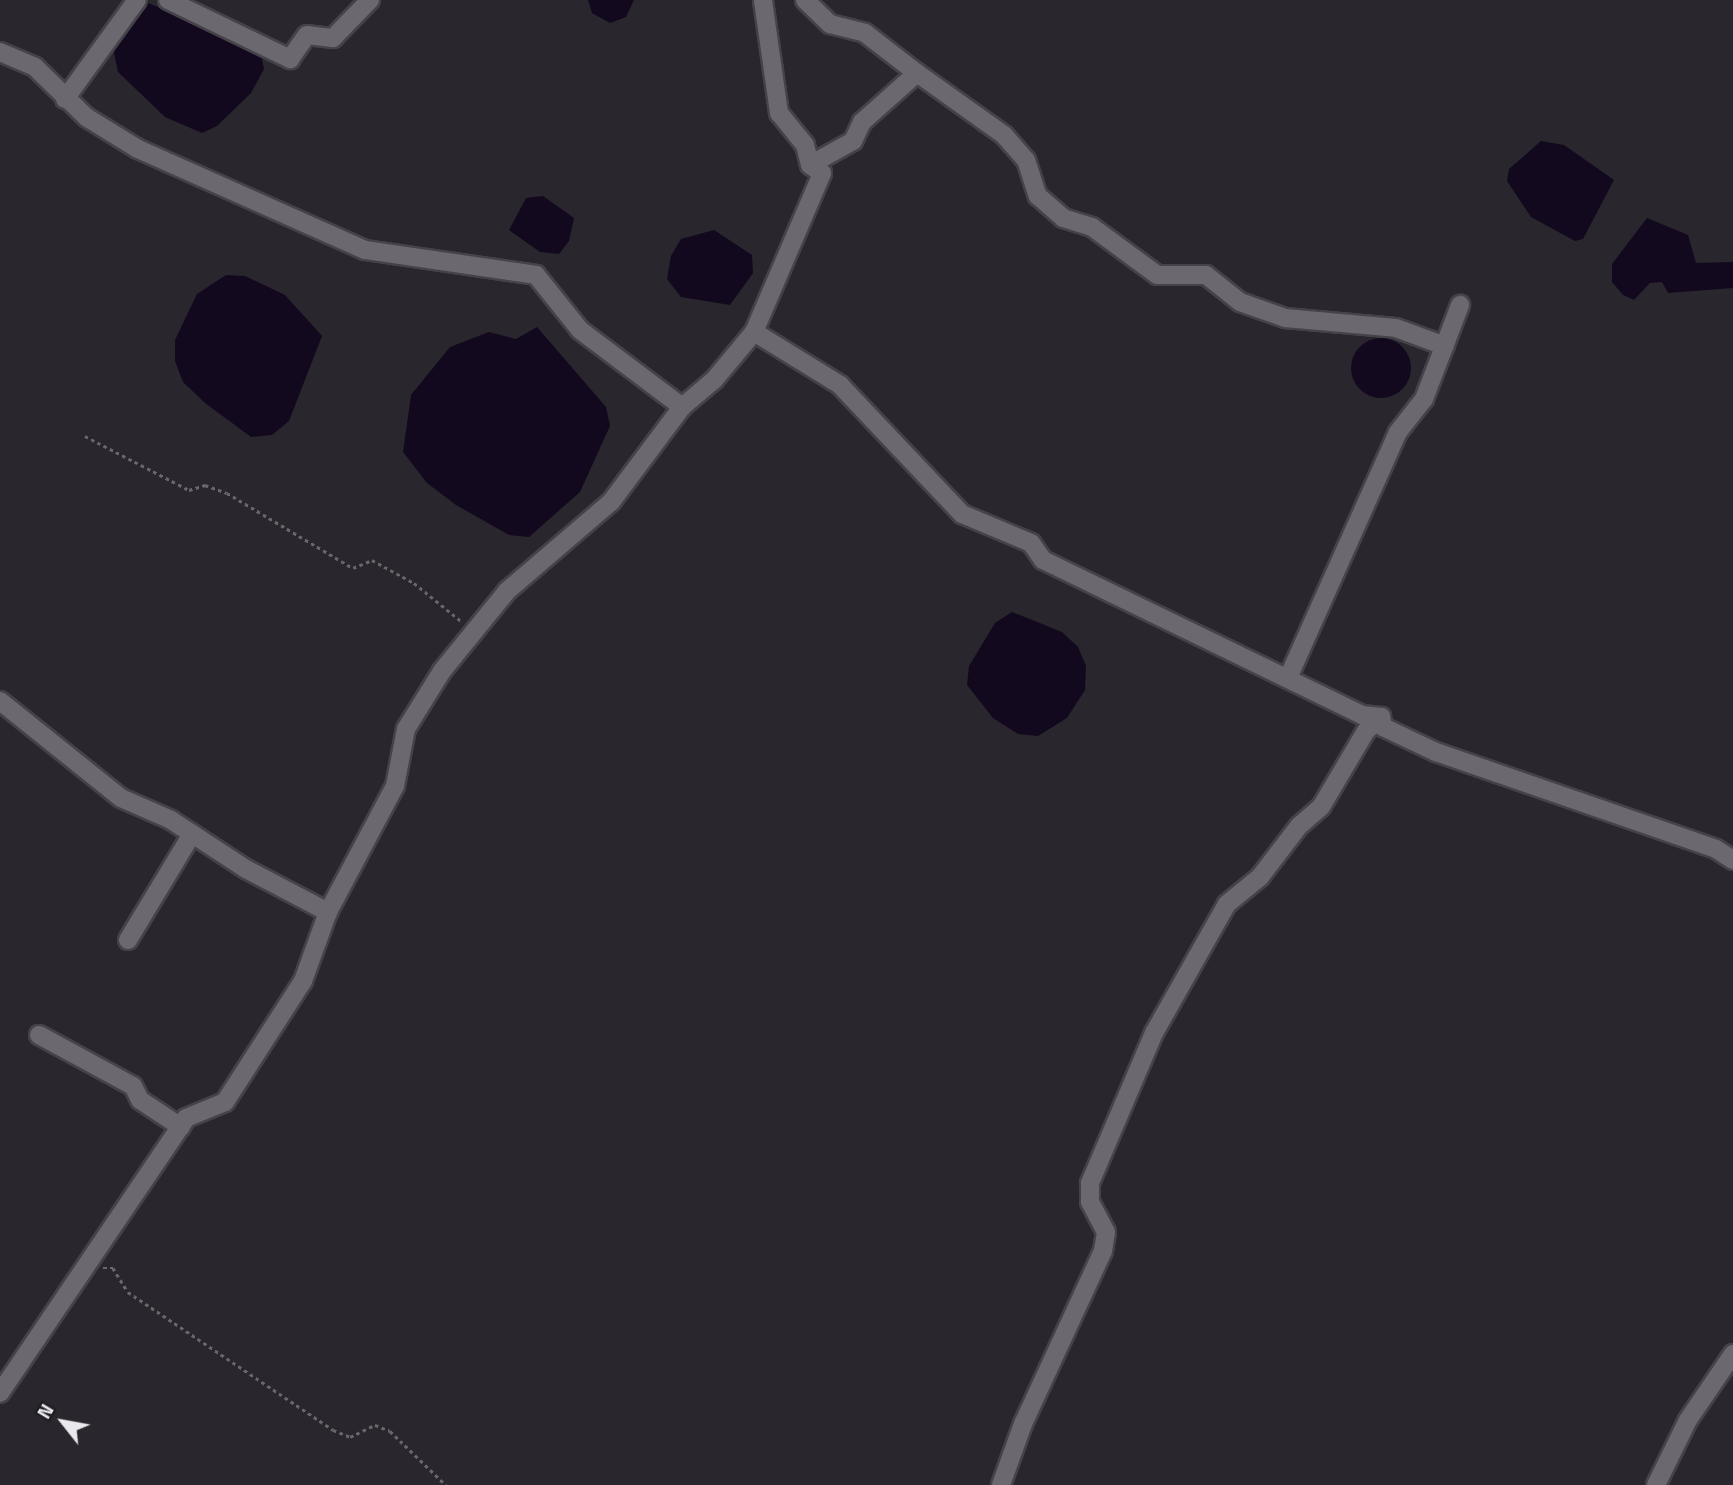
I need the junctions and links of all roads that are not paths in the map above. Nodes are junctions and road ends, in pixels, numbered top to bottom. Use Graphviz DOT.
graph roads {
  1 [pos="137,0"];
  2 [pos="168,0"];
  3 [pos="370,0"];
  4 [pos="763,0"];
  5 [pos="805,0"];
  6 [pos="0,52"];
  7 [pos="917,73"];
  8 [pos="65,99"];
  9 [pos="810,165"];
  10 [pos="1460,305"];
  11 [pos="754,332"];
  12 [pos="1444,346"];
  13 [pos="682,407"];
  14 [pos="1288,678"];
  15 [pos="0,701"];
  16 [pos="1381,717"];
  17 [pos="192,834"];
  18 [pos="1733,860"];
  19 [pos="328,912"];
  20 [pos="128,940"];
  21 [pos="39,1035"];
  22 [pos="181,1127"];
  23 [pos="1733,1354"];
  24 [pos="0,1393"];
  25 [pos="1001,1485"];
  26 [pos="1656,1485"];
  1 -- 8 [label="street"];
  2 -- 3 [label="street"];
  4 -- 9 [label="street"];
  5 -- 7 [label="street"];
  6 -- 8 [label="street"];
  7 -- 9 [label="street"];
  7 -- 12 [label="street"];
  8 -- 13 [label="street"];
  9 -- 11 [label="street"];
  10 -- 12 [label="street"];
  11 -- 13 [label="street"];
  11 -- 14 [label="street"];
  12 -- 14 [label="street"];
  13 -- 19 [label="street"];
  14 -- 16 [label="street"];
  15 -- 17 [label="street"];
  16 -- 18 [label="street"];
  16 -- 25 [label="street"];
  17 -- 19 [label="street"];
  17 -- 20 [label="street"];
  19 -- 22 [label="street"];
  21 -- 22 [label="street"];
  22 -- 24 [label="street"];
  23 -- 26 [label="street"];
}
